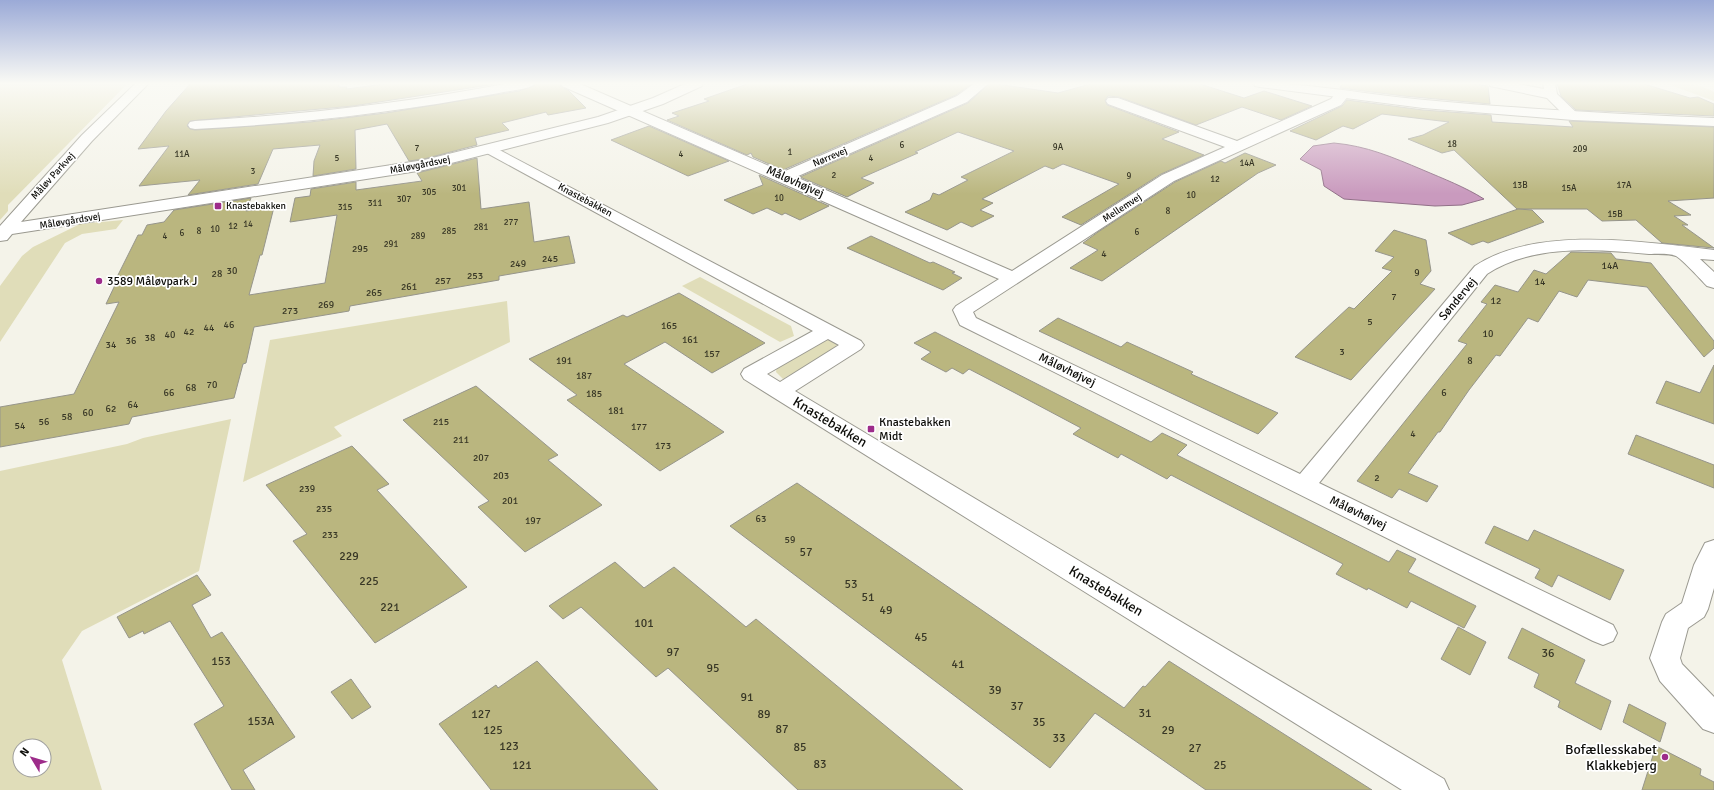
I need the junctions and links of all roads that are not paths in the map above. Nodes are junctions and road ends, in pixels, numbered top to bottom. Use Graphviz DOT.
graph roads {
  1 [pos="104,120"];
  2 [pos="254,120"];
  3 [pos="600,120"];
  4 [pos="653,120"];
  5 [pos="914,120"];
  6 [pos="1165,120"];
  7 [pos="1296,120"];
  8 [pos="1664,120"];
  9 [pos="1714,122"];
  10 [pos="195,125"];
  11 [pos="1237,146"];
  12 [pos="490,149"];
  13 [pos="784,177"];
  14 [pos="7,229"];
  15 [pos="1682,252"];
  16 [pos="1714,255"];
  17 [pos="1013,278"];
  18 [pos="1714,282"];
  19 [pos="828,331"];
  20 [pos="780,391"];
  21 [pos="1303,486"];
  22 [pos="1714,550"];
  23 [pos="1603,632"];
  24 [pos="1714,719"];
  25 [pos="1432,790"];
  1 -- 14 [label="street, Måløv Parkvej"];
  2 -- 10 [label="street"];
  3 -- 12 [label="street, Måløvgårdsvej"];
  4 -- 13 [label="street, Måløvhøjvej"];
  5 -- 13 [label="street, Nørrevej"];
  6 -- 11 [label="street"];
  7 -- 11 [label="street, Mellemvej"];
  8 -- 9 [label="street"];
  11 -- 17 [label="street, Mellemvej"];
  12 -- 14 [label="street, Måløvgårdsvej"];
  12 -- 19 [label="street, Knastebakken"];
  13 -- 17 [label="street, Måløvhøjvej"];
  15 -- 16 [label="street, Søndervej"];
  15 -- 18 [label="street"];
  15 -- 21 [label="street, Søndervej"];
  17 -- 21 [label="street, Måløvhøjvej"];
  19 -- 20 [label="street, Knastebakken"];
  19 -- 20 [label="street, Knastebakken"];
  20 -- 25 [label="street, Knastebakken"];
  21 -- 23 [label="street, Måløvhøjvej"];
  22 -- 24 [label="street"];
}
